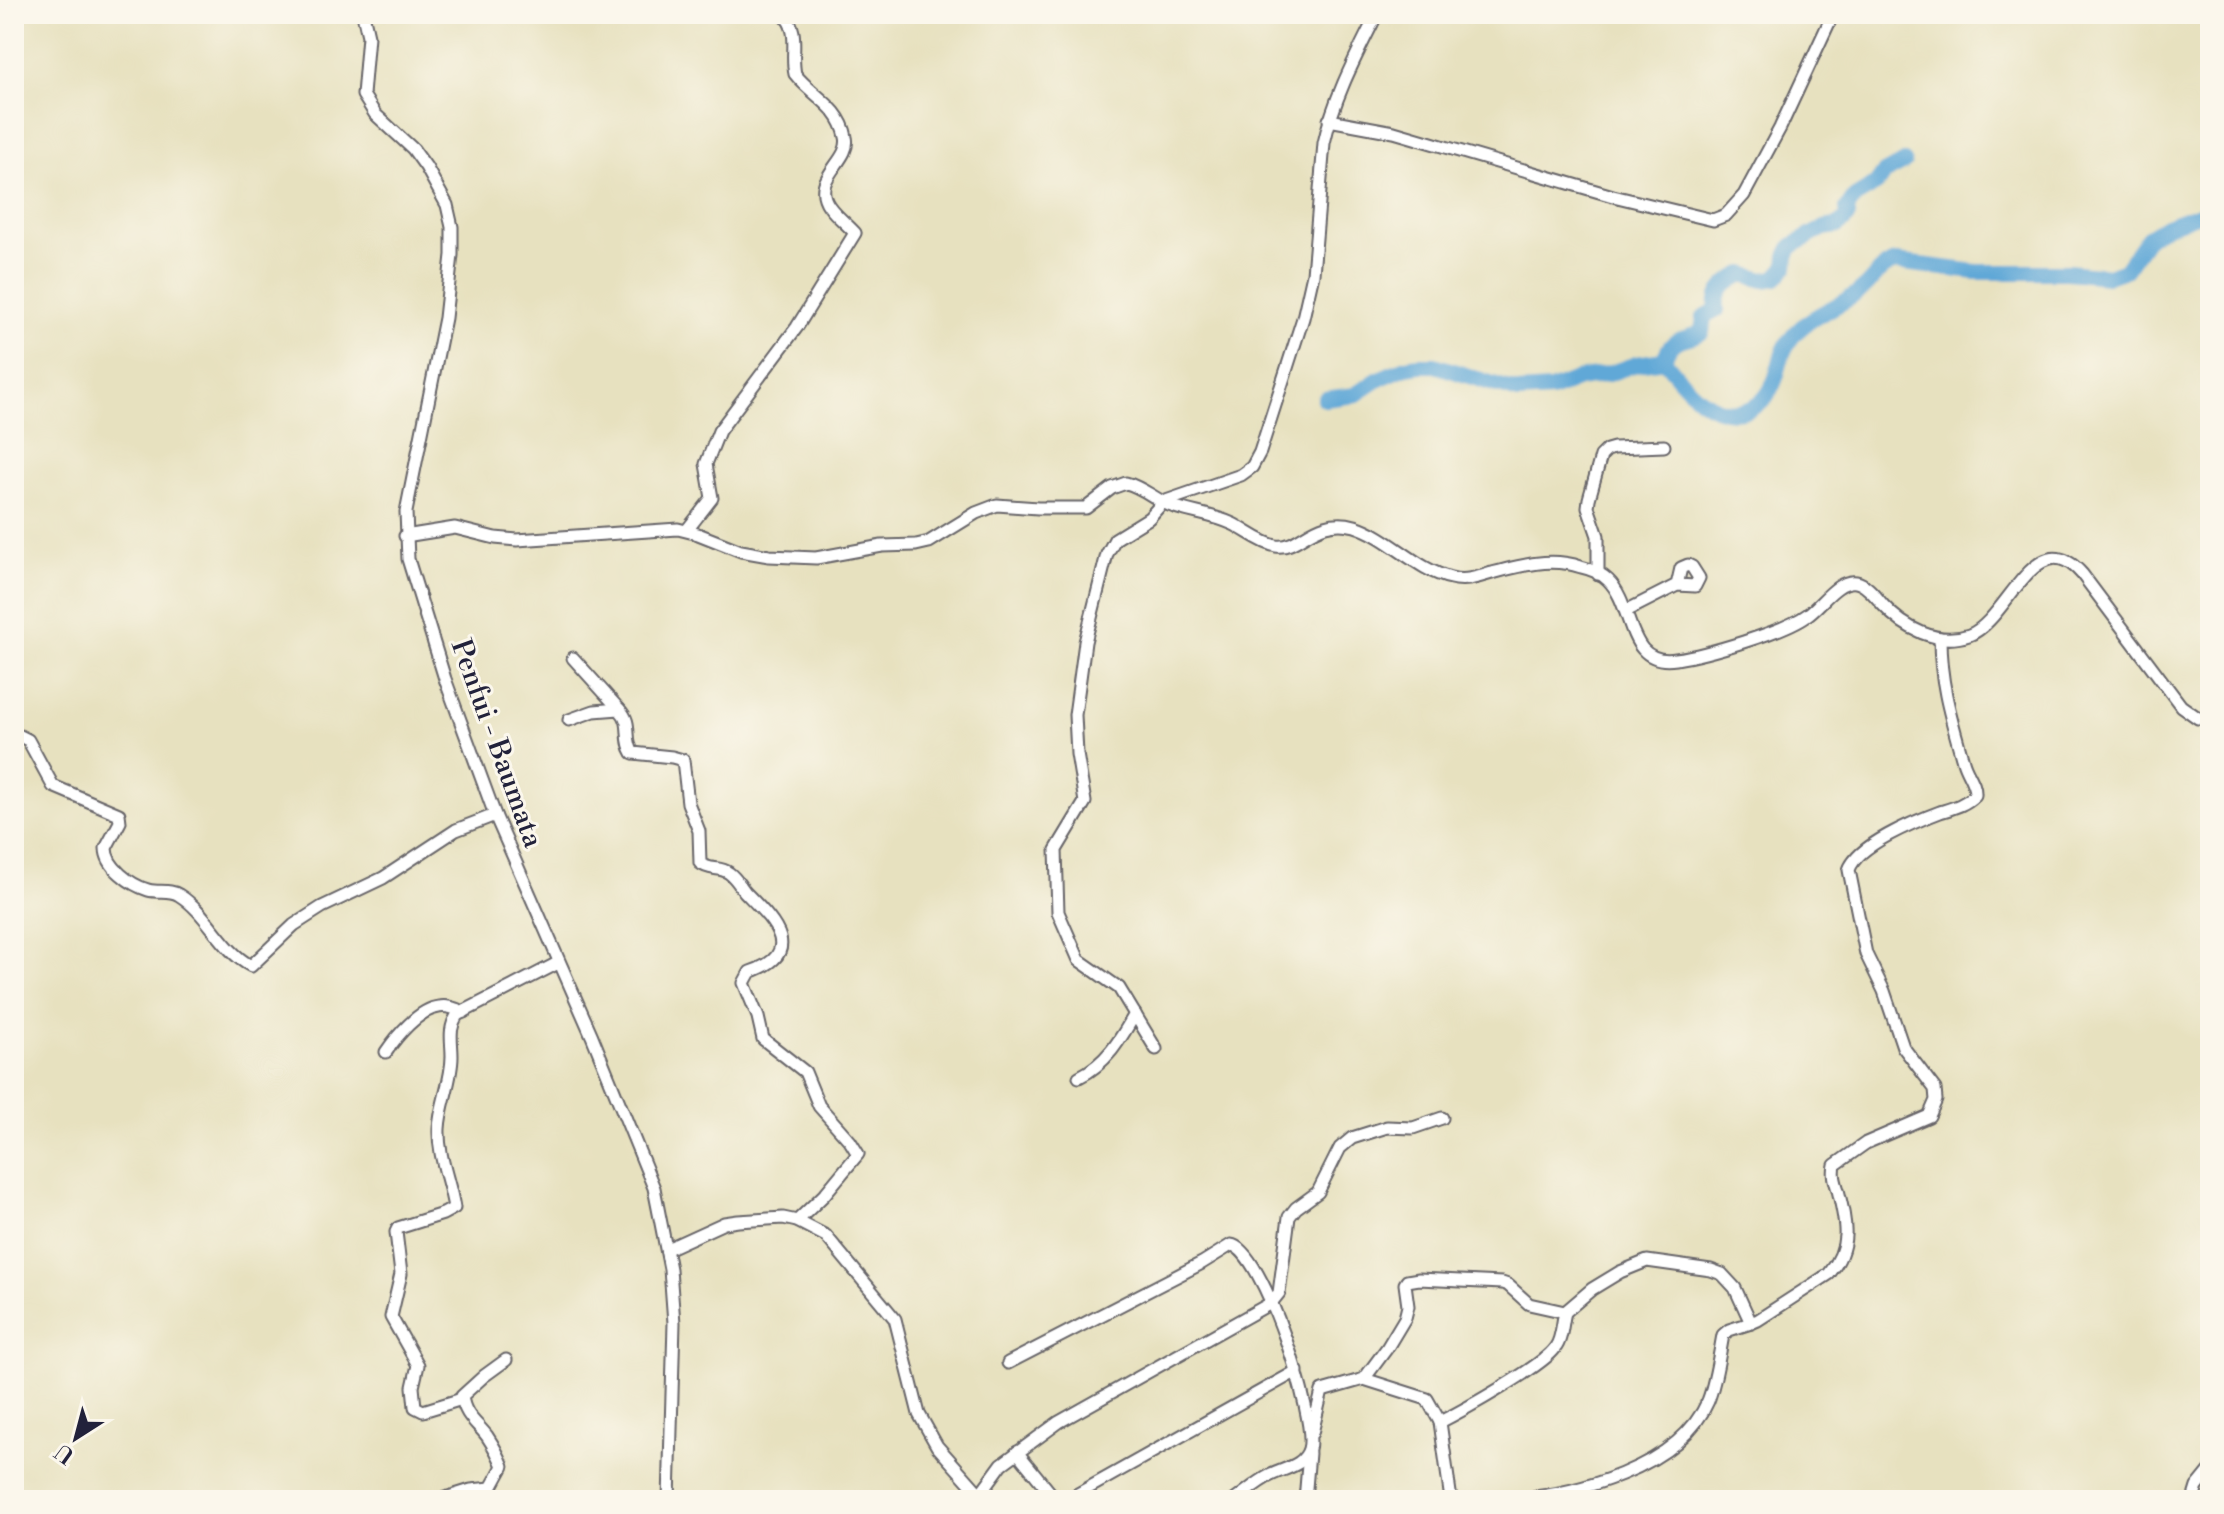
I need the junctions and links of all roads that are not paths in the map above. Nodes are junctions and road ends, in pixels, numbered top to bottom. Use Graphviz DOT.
graph roads {
  1 [pos="363,14"];
  2 [pos="783,14"];
  3 [pos="1377,14"];
  4 [pos="1833,14"];
  5 [pos="1329,120"];
  6 [pos="1664,446"];
  7 [pos="1163,502"];
  8 [pos="687,530"];
  9 [pos="405,536"];
  10 [pos="1598,574"];
  11 [pos="1677,585"];
  12 [pos="1626,611"];
  13 [pos="1940,638"];
  14 [pos="573,658"];
  15 [pos="619,709"];
  16 [pos="2210,719"];
  17 [pos="569,720"];
  18 [pos="14,733"];
  19 [pos="495,815"];
  20 [pos="558,963"];
  21 [pos="464,1012"];
  22 [pos="1135,1014"];
  23 [pos="1156,1049"];
  24 [pos="386,1052"];
  25 [pos="1079,1077"];
  26 [pos="1442,1118"];
  27 [pos="797,1221"];
  28 [pos="667,1249"];
  29 [pos="1271,1303"];
  30 [pos="1565,1312"];
  31 [pos="1751,1323"];
  32 [pos="506,1360"];
  33 [pos="1008,1363"];
  34 [pos="1297,1371"];
  35 [pos="1364,1379"];
  36 [pos="462,1399"];
  37 [pos="1440,1422"];
  38 [pos="1312,1433"];
  39 [pos="1309,1451"];
  40 [pos="1017,1452"];
  41 [pos="2210,1471"];
  42 [pos="491,1494"];
  43 [pos="982,1497"];
  44 [pos="439,1500"];
  45 [pos="669,1500"];
  46 [pos="1056,1500"];
  47 [pos="1067,1500"];
  48 [pos="1235,1500"];
  49 [pos="1305,1500"];
  50 [pos="1451,1500"];
  51 [pos="1507,1500"];
  52 [pos="2193,1500"];
  1 -- 9 [label="street, Penfui - Baumata"];
  2 -- 8 [label="street"];
  3 -- 5 [label="street"];
  4 -- 5 [label="street"];
  5 -- 7 [label="street"];
  6 -- 10 [label="street"];
  7 -- 8 [label="street"];
  7 -- 10 [label="street"];
  7 -- 22 [label="street"];
  8 -- 9 [label="street"];
  9 -- 19 [label="street, Penfui - Baumata"];
  10 -- 12 [label="street"];
  11 -- 12 [label="street"];
  12 -- 13 [label="street"];
  13 -- 16 [label="street"];
  13 -- 31 [label="street"];
  14 -- 15 [label="street"];
  15 -- 17 [label="street"];
  15 -- 27 [label="street"];
  18 -- 19 [label="street"];
  19 -- 20 [label="street, Penfui - Baumata"];
  20 -- 21 [label="street"];
  20 -- 28 [label="street, Penfui - Baumata"];
  21 -- 24 [label="street"];
  21 -- 36 [label="street"];
  22 -- 23 [label="street"];
  22 -- 25 [label="street"];
  26 -- 29 [label="street"];
  27 -- 28 [label="street"];
  27 -- 43 [label="street"];
  28 -- 45 [label="street, Penfui - Baumata"];
  29 -- 33 [label="street"];
  29 -- 34 [label="street"];
  29 -- 40 [label="street"];
  30 -- 31 [label="street"];
  30 -- 35 [label="street"];
  30 -- 37 [label="street"];
  31 -- 51 [label="street"];
  32 -- 36 [label="street"];
  34 -- 38 [label="street"];
  34 -- 47 [label="street"];
  35 -- 37 [label="street"];
  35 -- 38 [label="street"];
  36 -- 42 [label="street"];
  37 -- 50 [label="street"];
  38 -- 39 [label="street"];
  39 -- 48 [label="street"];
  39 -- 49 [label="street"];
  40 -- 43 [label="street"];
  40 -- 46 [label="street"];
  41 -- 52 [label="street"];
  42 -- 44 [label="street"];
}
